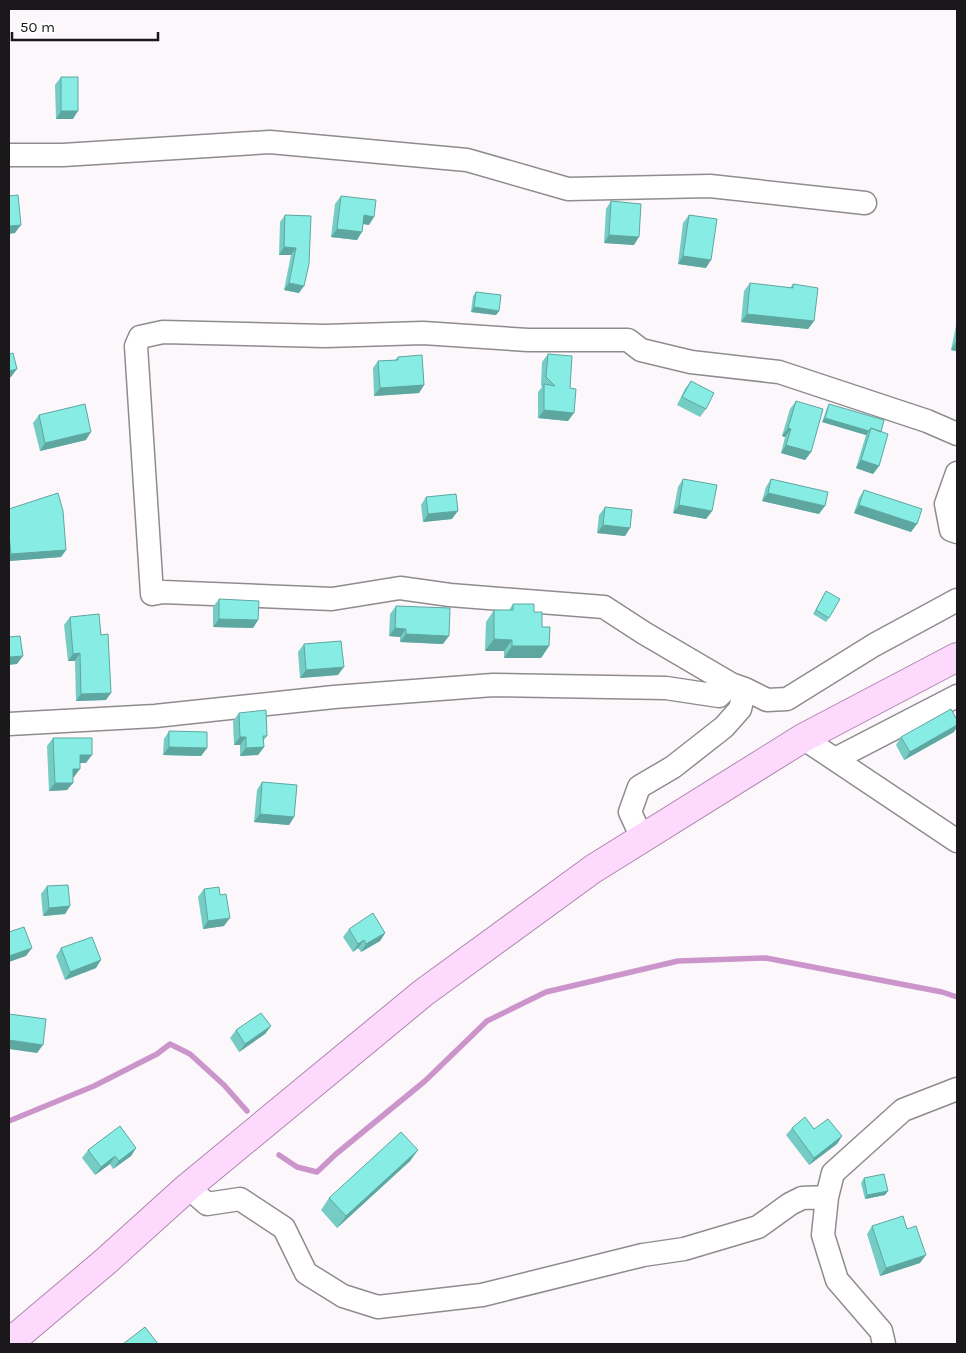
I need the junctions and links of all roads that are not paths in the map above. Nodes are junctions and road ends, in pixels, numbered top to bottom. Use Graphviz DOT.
graph roads {
  1 [pos="9,155"];
  2 [pos="865,203"];
  3 [pos="957,434"];
  4 [pos="957,473"];
  5 [pos="957,532"];
  6 [pos="957,600"];
  7 [pos="957,657"];
  8 [pos="738,686"];
  9 [pos="957,696"];
  10 [pos="9,724"];
  11 [pos="803,738"];
  12 [pos="835,759"];
  13 [pos="642,838"];
  14 [pos="957,842"];
  15 [pos="957,1089"];
  16 [pos="188,1187"];
  17 [pos="827,1197"];
  18 [pos="9,1342"];
  19 [pos="884,1344"];
  1 -- 2 [label="street"];
  3 -- 8 [label="street"];
  4 -- 5 [label="street"];
  6 -- 8 [label="street"];
  7 -- 11 [label="main road"];
  8 -- 10 [label="street"];
  8 -- 13 [label="street"];
  9 -- 12 [label="street"];
  11 -- 12 [label="street"];
  11 -- 13 [label="main road"];
  12 -- 14 [label="street"];
  13 -- 16 [label="main road"];
  15 -- 17 [label="street"];
  16 -- 17 [label="street"];
  16 -- 18 [label="main road"];
  17 -- 19 [label="street"];
}
